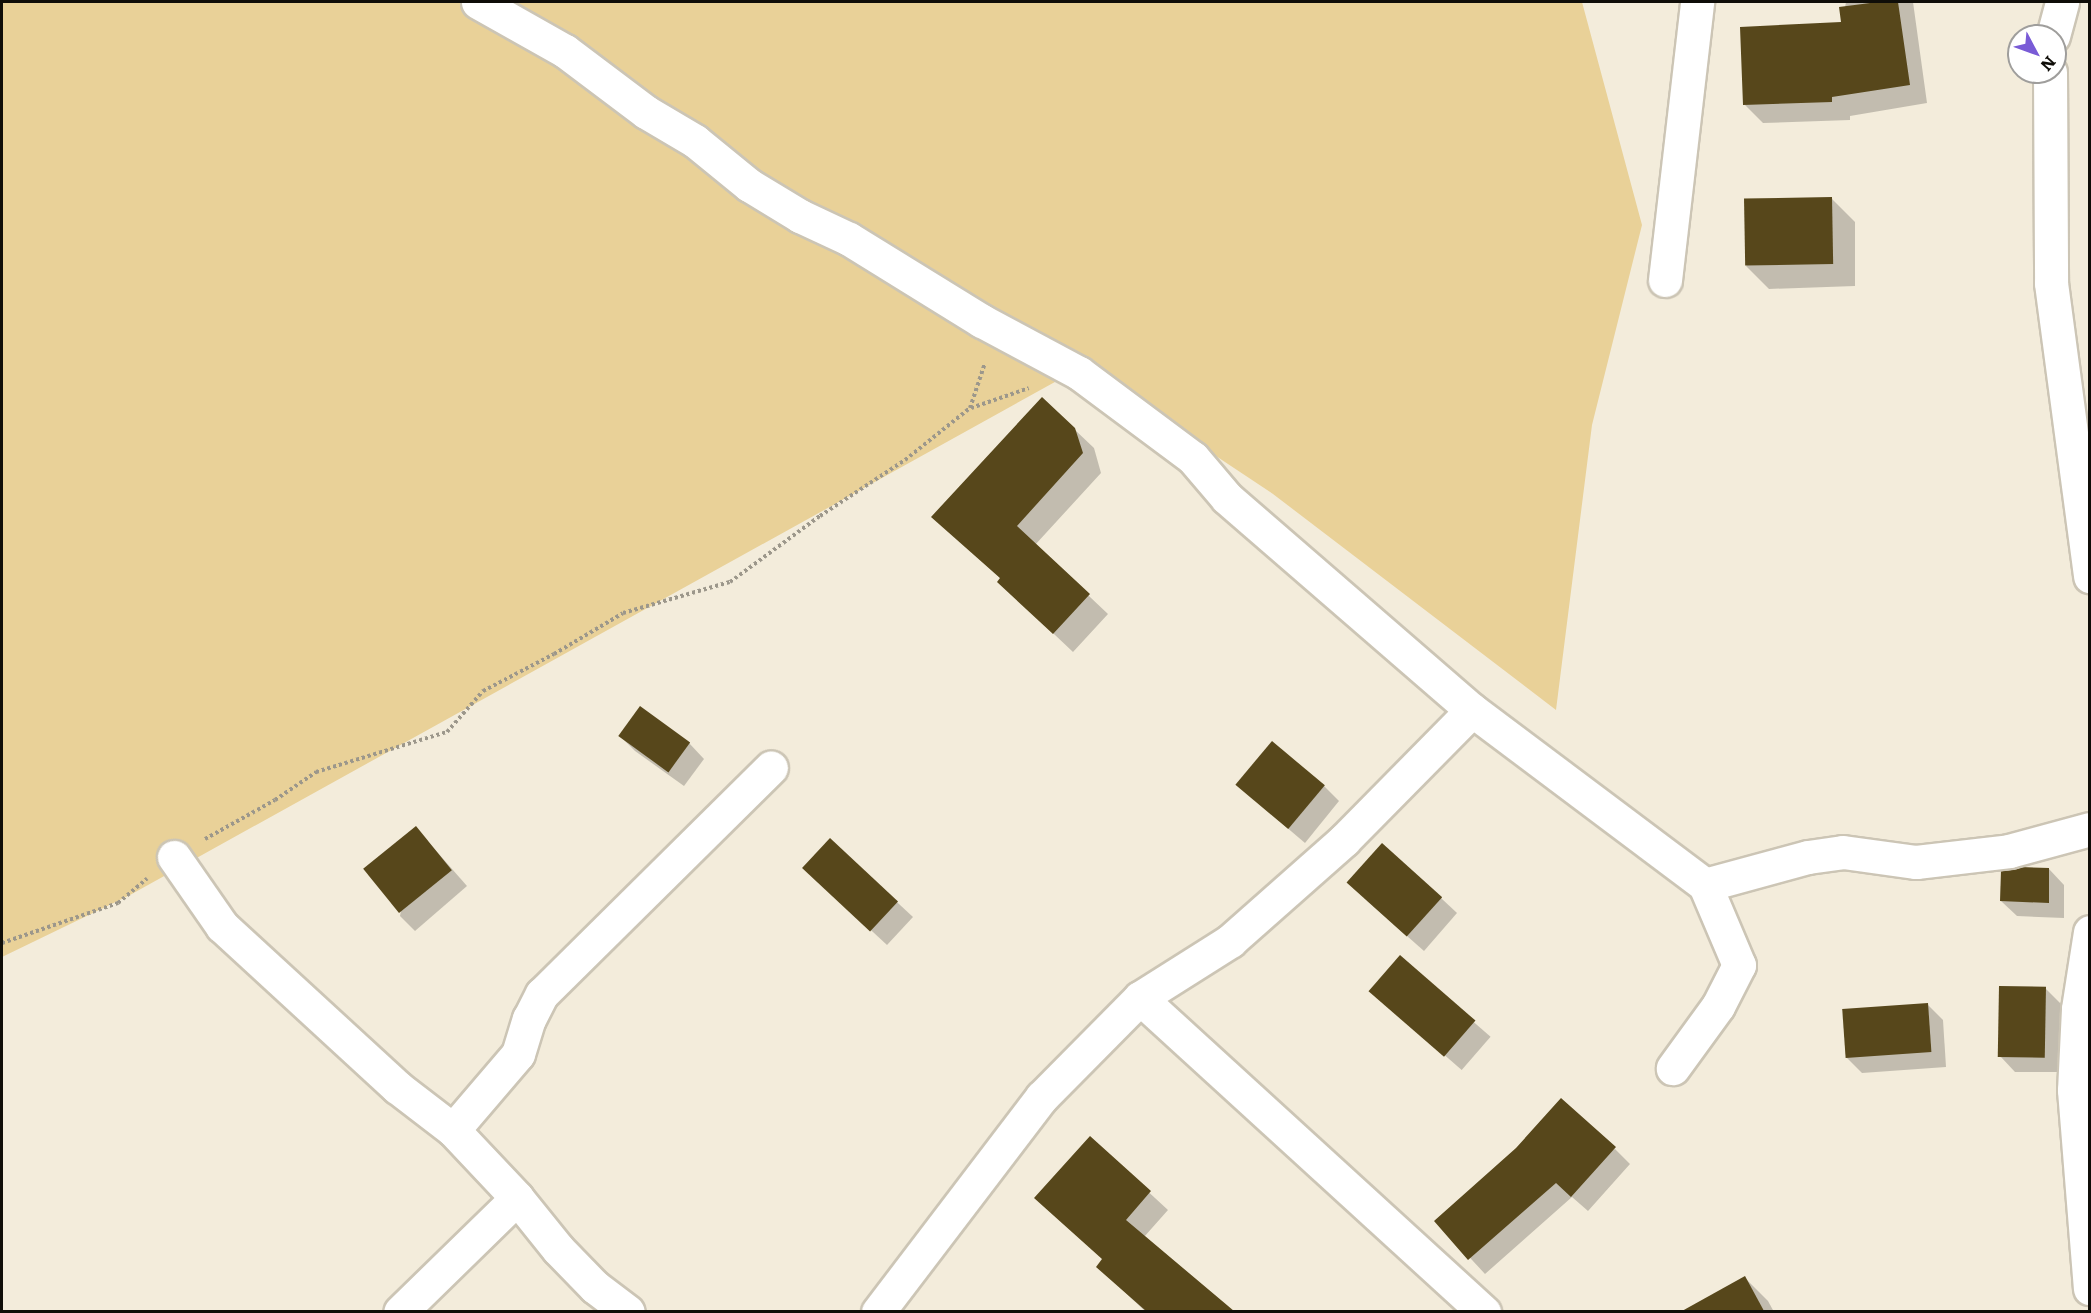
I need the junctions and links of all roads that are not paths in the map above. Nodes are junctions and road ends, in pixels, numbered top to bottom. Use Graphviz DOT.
graph roads {
  1 [pos="478,2"];
  2 [pos="1697,2"];
  3 [pos="2062,2"];
  4 [pos="2056,24"];
  5 [pos="2050,84"];
  6 [pos="1665,280"];
  7 [pos="2090,576"];
  8 [pos="1472,710"];
  9 [pos="771,767"];
  10 [pos="2090,829"];
  11 [pos="174,856"];
  12 [pos="1705,885"];
  13 [pos="2090,932"];
  14 [pos="1140,998"];
  15 [pos="1673,1068"];
  16 [pos="453,1130"];
  17 [pos="517,1198"];
  18 [pos="2089,1282"];
  19 [pos="400,1311"];
  20 [pos="628,1311"];
  21 [pos="878,1311"];
  22 [pos="1484,1311"];
  1 -- 8 [label="street"];
  2 -- 6 [label="street"];
  3 -- 4 [label="street"];
  5 -- 7 [label="street"];
  8 -- 12 [label="street"];
  8 -- 14 [label="street"];
  9 -- 16 [label="street"];
  10 -- 12 [label="street"];
  11 -- 16 [label="street"];
  12 -- 15 [label="street"];
  13 -- 18 [label="street"];
  14 -- 21 [label="street"];
  14 -- 22 [label="street"];
  16 -- 17 [label="street"];
  17 -- 19 [label="street"];
  17 -- 20 [label="street"];
}
